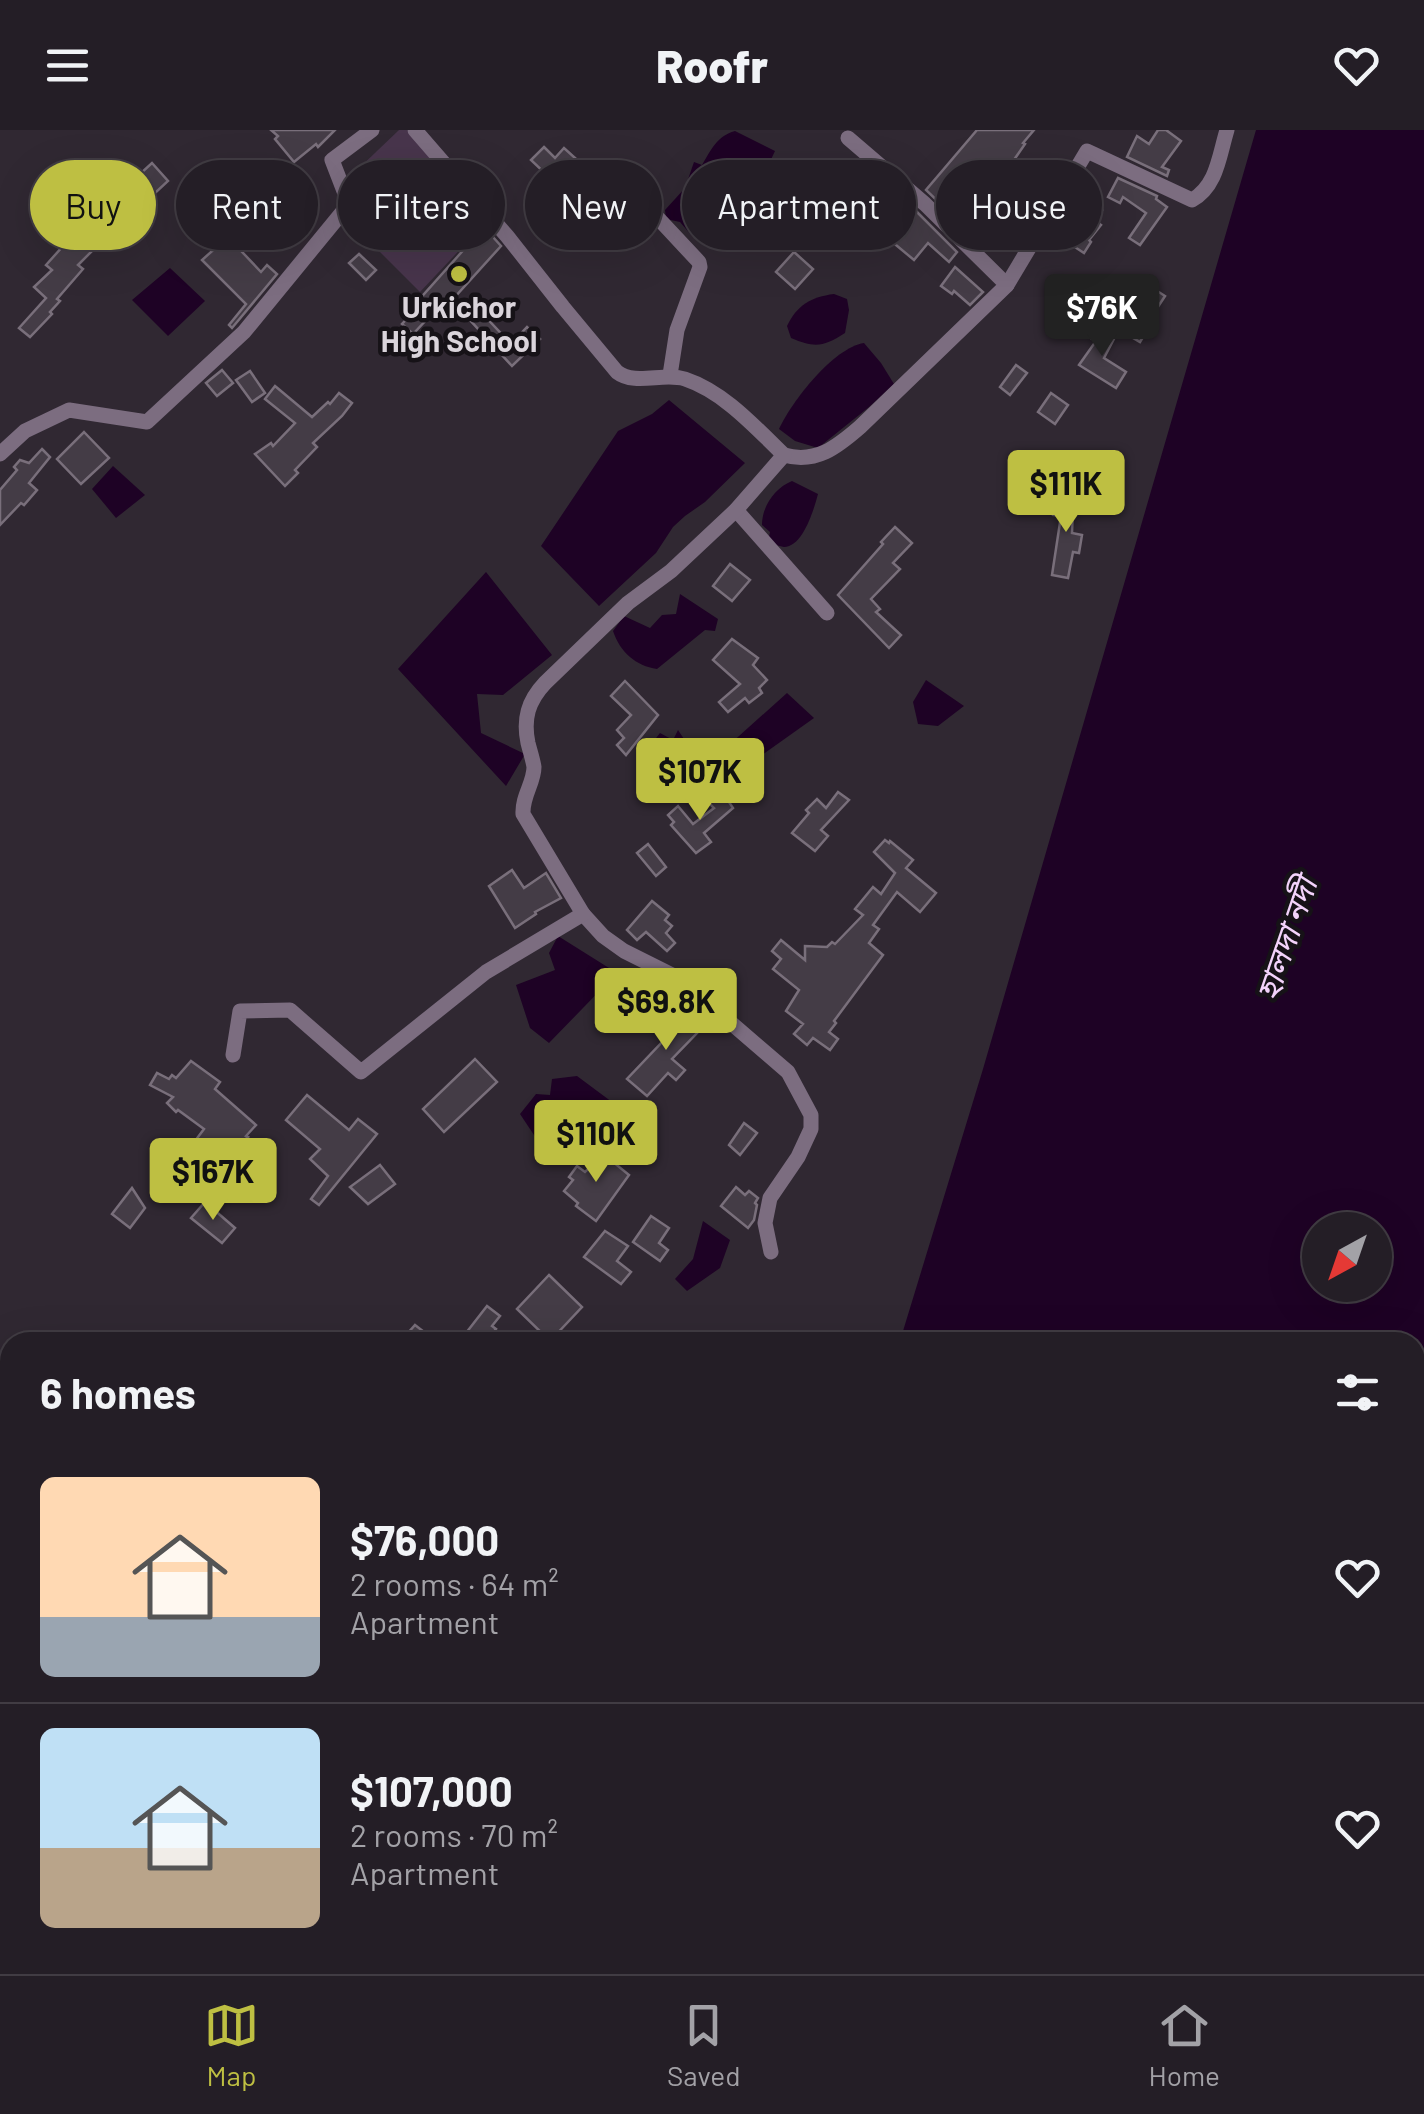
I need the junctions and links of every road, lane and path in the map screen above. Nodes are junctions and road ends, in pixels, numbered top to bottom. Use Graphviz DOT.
graph roads {
  1 [pos="372,130"];
  2 [pos="415,130"];
  3 [pos="1227,130"];
  4 [pos="848,138"];
  5 [pos="662,221"];
  6 [pos="1007,284"];
  7 [pos="670,375"];
  8 [pos="0,454"];
  9 [pos="784,455"];
  10 [pos="736,510"];
  11 [pos="827,613"];
  12 [pos="582,914"];
  13 [pos="233,1055"];
  14 [pos="771,1252"];
  1 -- 8 [label="street"];
  2 -- 7 [label="street"];
  3 -- 6 [label="street"];
  4 -- 6 [label="street"];
  5 -- 7 [label="street"];
  6 -- 9 [label="street"];
  7 -- 9 [label="street"];
  9 -- 10 [label="street"];
  10 -- 11 [label="street"];
  10 -- 12 [label="street"];
  12 -- 13 [label="street"];
  12 -- 14 [label="street"];
}
